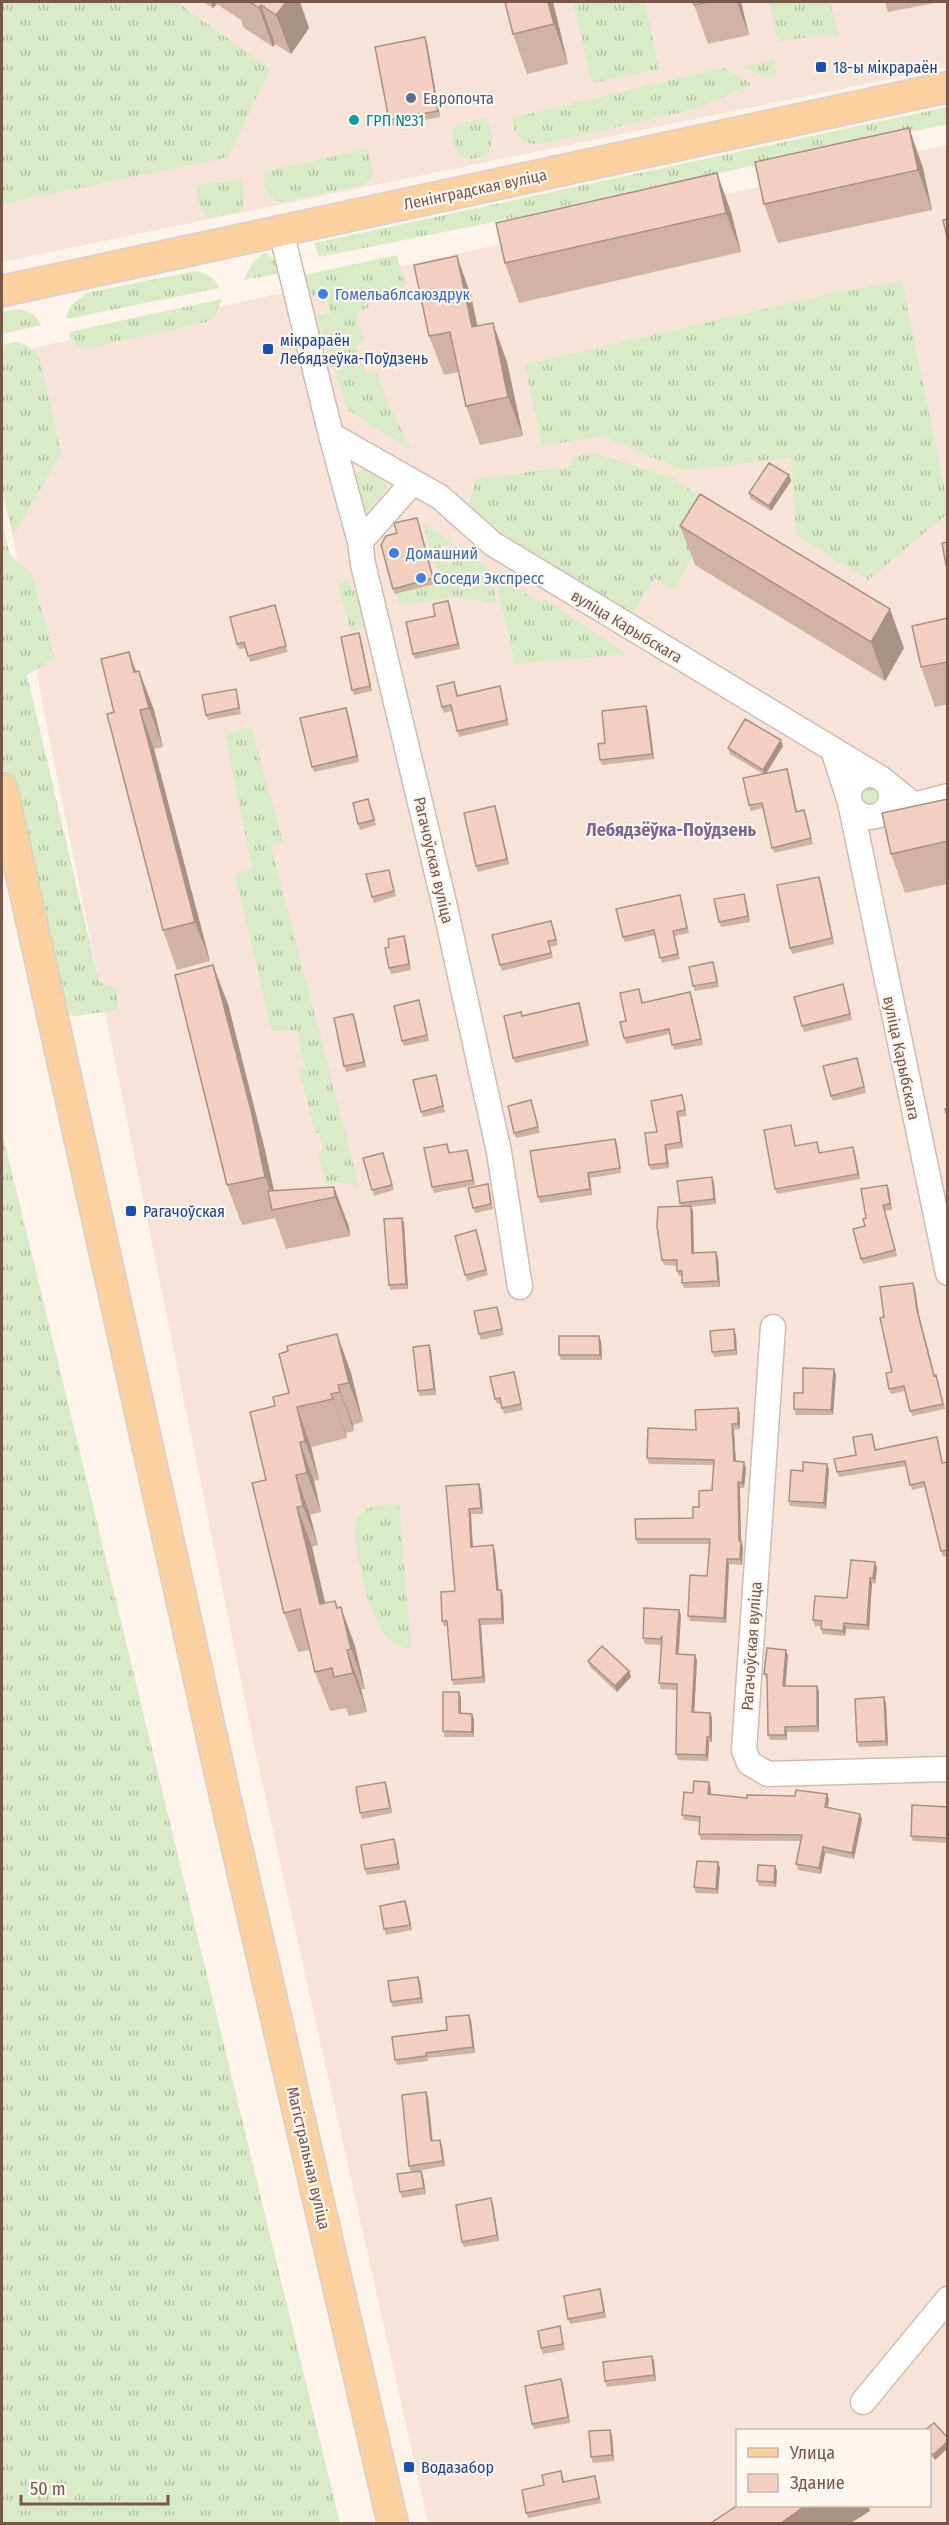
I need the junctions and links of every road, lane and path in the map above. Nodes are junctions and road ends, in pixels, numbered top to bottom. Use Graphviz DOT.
graph roads {
  1 [pos="948,87"];
  2 [pos="281,231"];
  3 [pos="2,291"];
  4 [pos="331,435"];
  5 [pos="413,482"];
  6 [pos="360,542"];
  7 [pos="833,750"];
  8 [pos="882,779"];
  9 [pos="2,788"];
  10 [pos="948,796"];
  11 [pos="850,802"];
  12 [pos="913,804"];
  13 [pos="876,816"];
  14 [pos="857,843"];
  15 [pos="948,1273"];
  16 [pos="520,1287"];
  17 [pos="773,1327"];
  18 [pos="948,1769"];
  19 [pos="948,2299"];
  20 [pos="863,2402"];
  21 [pos="393,2523"];
  1 -- 2 [label="main road, Ленінградская вуліца"];
  2 -- 3 [label="main road, Ленінградская вуліца"];
  2 -- 4 [label="street"];
  4 -- 5 [label="street, вуліца Карыбскага"];
  4 -- 6 [label="street, Рагачоўская вуліца"];
  5 -- 6 [label="street"];
  5 -- 7 [label="street, вуліца Карыбскага"];
  6 -- 16 [label="street, Рагачоўская вуліца"];
  7 -- 8 [label="street, вуліца Карыбскага"];
  7 -- 11 [label="street, вуліца Карыбскага"];
  8 -- 11 [label="street"];
  8 -- 12 [label="street, вуліца Карыбскага"];
  8 -- 13 [label="street"];
  9 -- 21 [label="main road, Магістральная вуліца"];
  10 -- 12 [label="street"];
  11 -- 13 [label="street"];
  11 -- 14 [label="street, вуліца Карыбскага"];
  12 -- 13 [label="street"];
  13 -- 14 [label="street"];
  14 -- 15 [label="street, вуліца Карыбскага"];
  17 -- 18 [label="street, Рагачоўская вуліца"];
  19 -- 20 [label="street"];
}
